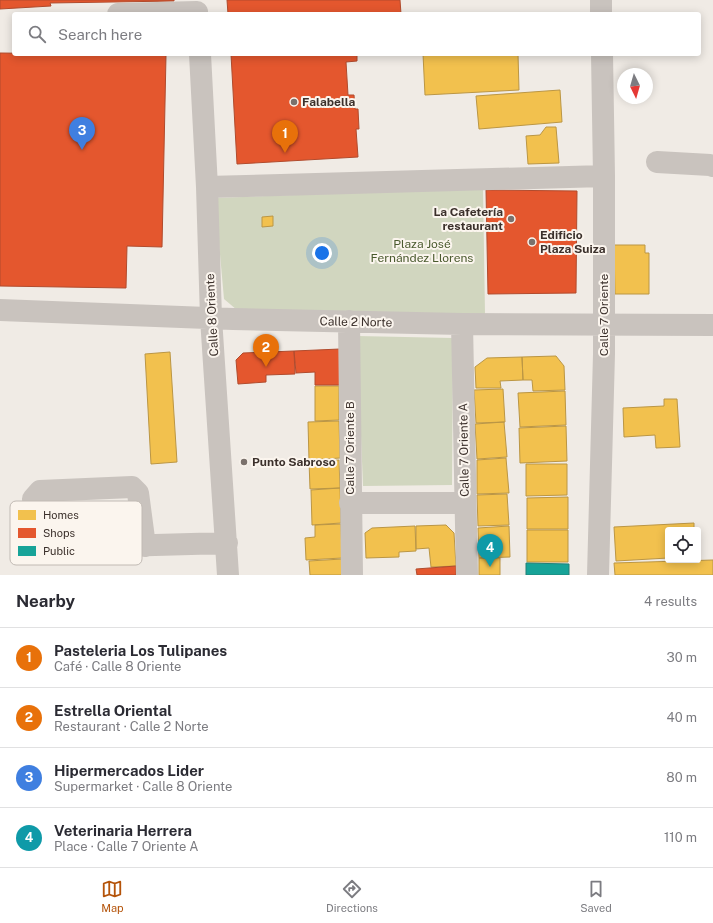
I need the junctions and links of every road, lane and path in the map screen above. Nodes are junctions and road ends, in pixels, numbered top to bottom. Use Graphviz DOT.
graph roads {
  1 [pos="601,0"];
  2 [pos="197,9"];
  3 [pos="150,12"];
  4 [pos="601,12"];
  5 [pos="200,56"];
  6 [pos="602,56"];
  7 [pos="657,162"];
  8 [pos="713,166"];
  9 [pos="604,176"];
  10 [pos="207,187"];
  11 [pos="0,310"];
  12 [pos="211,318"];
  13 [pos="349,321"];
  14 [pos="462,324"];
  15 [pos="603,324"];
  16 [pos="713,325"];
  17 [pos="33,501"];
  18 [pos="139,501"];
  19 [pos="350,503"];
  20 [pos="465,503"];
  21 [pos="142,523"];
  22 [pos="227,543"];
  23 [pos="142,546"];
  24 [pos="145,546"];
  25 [pos="228,575"];
  26 [pos="352,575"];
  27 [pos="467,575"];
  28 [pos="598,575"];
  1 -- 4 [label="street"];
  2 -- 3 [label="street"];
  5 -- 10 [label="street, Calle 8 Oriente"];
  6 -- 9 [label="street, Calle 7 Oriente"];
  7 -- 8 [label="street"];
  9 -- 10 [label="street"];
  9 -- 15 [label="street, Calle 7 Oriente"];
  10 -- 12 [label="street, Calle 8 Oriente"];
  11 -- 12 [label="street, Calle 2 Norte"];
  12 -- 13 [label="street, Calle 2 Norte"];
  12 -- 22 [label="street, Calle 8 Oriente"];
  13 -- 14 [label="street, Calle 2 Norte"];
  13 -- 19 [label="street, Calle 7 Oriente B"];
  14 -- 15 [label="street, Calle 2 Norte"];
  14 -- 20 [label="street, Calle 7 Oriente A"];
  15 -- 16 [label="street, Calle 2 Norte"];
  15 -- 28 [label="street, Calle 7 Oriente"];
  17 -- 18 [label="street"];
  19 -- 20 [label="street"];
  19 -- 26 [label="street, Calle 7 Oriente B"];
  20 -- 27 [label="street, Calle 7 Oriente A"];
  21 -- 24 [label="street"];
  22 -- 24 [label="street"];
  22 -- 25 [label="street, Calle 8 Oriente"];
  23 -- 24 [label="street"];
}
